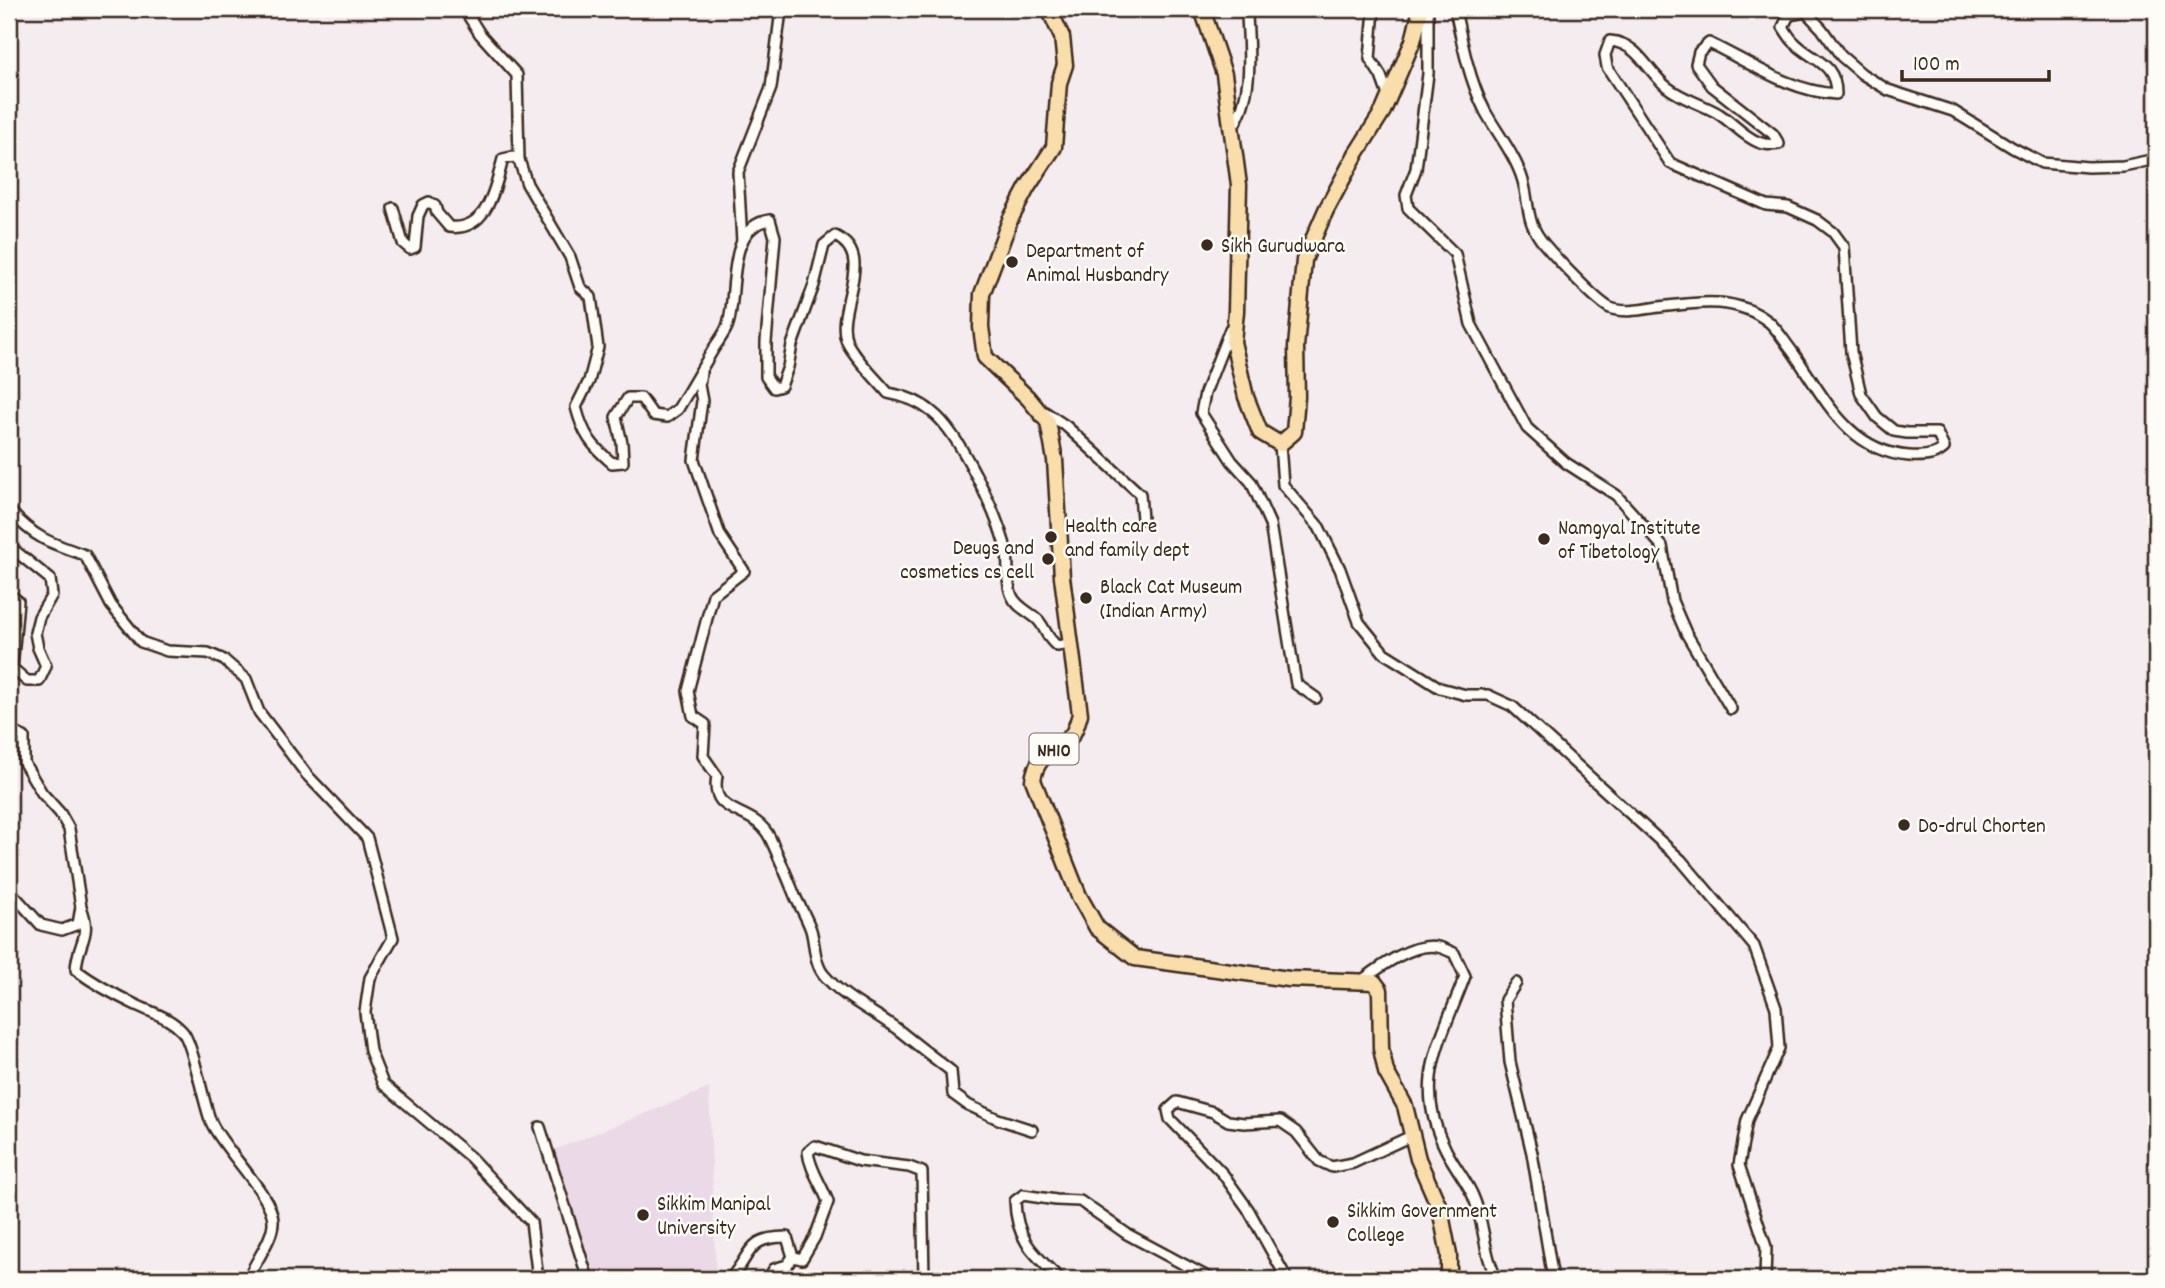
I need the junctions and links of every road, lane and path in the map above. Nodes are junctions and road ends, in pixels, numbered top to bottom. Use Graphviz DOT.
graph roads {
  1 [pos="464,9"];
  2 [pos="776,9"];
  3 [pos="1049,9"];
  4 [pos="1202,9"];
  5 [pos="1252,9"];
  6 [pos="1374,9"];
  7 [pos="1421,9"];
  8 [pos="1428,9"];
  9 [pos="1455,9"];
  10 [pos="1389,98"];
  11 [pos="1231,129"];
  12 [pos="2156,159"];
  13 [pos="519,160"];
  14 [pos="393,208"];
  15 [pos="742,243"];
  16 [pos="1236,311"];
  17 [pos="702,368"];
  18 [pos="1035,406"];
  19 [pos="1280,443"];
  20 [pos="9,510"];
  21 [pos="1142,519"];
  22 [pos="9,546"];
  23 [pos="9,594"];
  24 [pos="1070,644"];
  25 [pos="1316,698"];
  26 [pos="1731,709"];
  27 [pos="9,730"];
  28 [pos="9,890"];
  29 [pos="81,907"];
  30 [pos="1361,981"];
  31 [pos="1516,983"];
  32 [pos="540,1127"];
  33 [pos="1032,1130"];
  34 [pos="1411,1136"];
  35 [pos="793,1257"];
  36 [pos="248,1279"];
  37 [pos="538,1279"];
  38 [pos="588,1279"];
  39 [pos="730,1279"];
  40 [pos="768,1279"];
  41 [pos="924,1279"];
  42 [pos="1060,1279"];
  43 [pos="1211,1279"];
  44 [pos="1287,1279"];
  45 [pos="1449,1279"];
  46 [pos="1496,1279"];
  47 [pos="1553,1279"];
  48 [pos="1765,1279"];
  1 -- 13 [label="street"];
  2 -- 15 [label="street"];
  3 -- 18 [label="main road, NH10"];
  4 -- 11 [label="main road"];
  5 -- 11 [label="street"];
  6 -- 10 [label="street"];
  7 -- 10 [label="main road"];
  8 -- 26 [label="street"];
  9 -- 12 [label="street"];
  10 -- 19 [label="main road"];
  11 -- 16 [label="main road"];
  13 -- 14 [label="street"];
  13 -- 17 [label="street"];
  15 -- 17 [label="street"];
  15 -- 24 [label="street"];
  16 -- 19 [label="main road"];
  16 -- 25 [label="street"];
  17 -- 33 [label="street"];
  18 -- 21 [label="street"];
  18 -- 24 [label="main road, NH10"];
  19 -- 48 [label="street"];
  20 -- 37 [label="street"];
  22 -- 23 [label="street"];
  24 -- 30 [label="main road, NH10"];
  27 -- 29 [label="street"];
  28 -- 29 [label="street"];
  29 -- 36 [label="street"];
  30 -- 34 [label="main road"];
  30 -- 46 [label="street"];
  31 -- 47 [label="street"];
  32 -- 38 [label="street"];
  34 -- 44 [label="street"];
  34 -- 45 [label="main road"];
  35 -- 39 [label="street"];
  35 -- 40 [label="street"];
  35 -- 41 [label="street"];
  42 -- 43 [label="street"];
}
